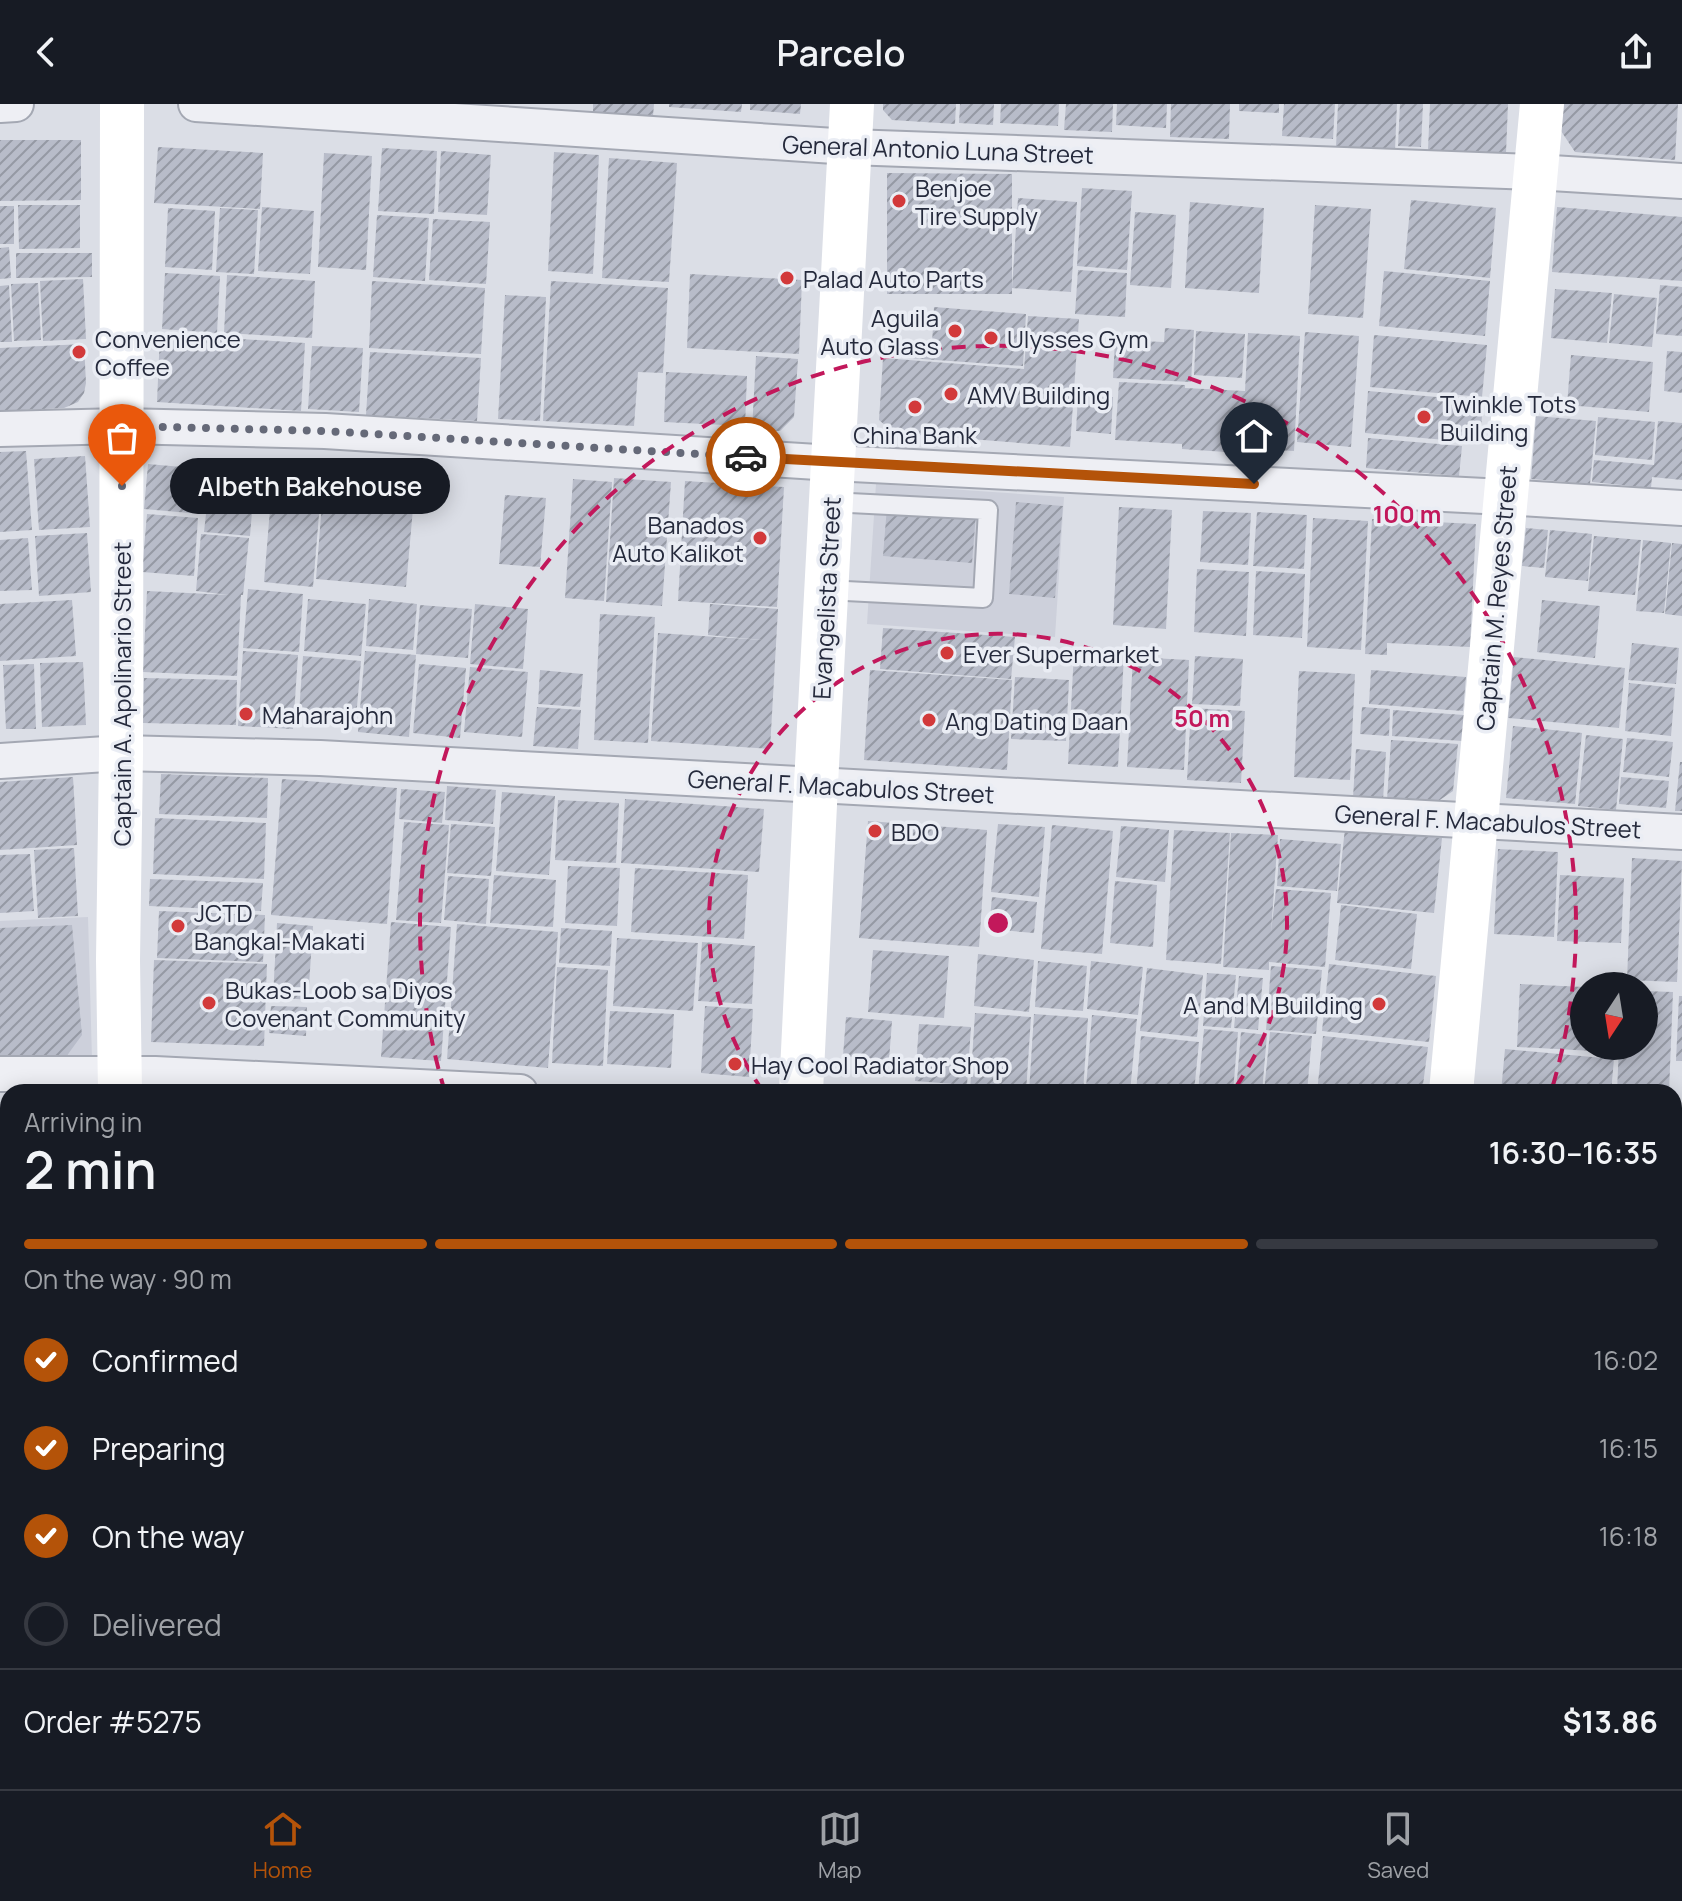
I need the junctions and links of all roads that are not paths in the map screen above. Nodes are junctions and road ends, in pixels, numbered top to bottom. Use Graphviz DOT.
graph roads {
  1 [pos="16,104"];
  2 [pos="122,104"];
  3 [pos="196,104"];
  4 [pos="852,104"];
  5 [pos="1542,104"];
  6 [pos="0,105"];
  7 [pos="850,147"];
  8 [pos="1535,172"];
  9 [pos="1682,181"];
  10 [pos="122,426"];
  11 [pos="0,429"];
  12 [pos="832,482"];
  13 [pos="1504,497"];
  14 [pos="1682,508"];
  15 [pos="826,590"];
  16 [pos="121,753"];
  17 [pos="0,761"];
  18 [pos="816,784"];
  19 [pos="1477,820"];
  20 [pos="1682,832"];
  21 [pos="0,1074"];
  22 [pos="120,1083"];
  23 [pos="358,1084"];
  24 [pos="801,1084"];
  25 [pos="1452,1084"];
  1 -- 6 [label="street"];
  2 -- 10 [label="street, Captain A. Apolinario Street"];
  3 -- 7 [label="street, General Antonio Luna Street"];
  4 -- 7 [label="street, Evangelista Street"];
  5 -- 8 [label="street, Captain M. Reyes Street"];
  7 -- 8 [label="street, General Antonio Luna Street"];
  7 -- 12 [label="street, Evangelista Street"];
  8 -- 9 [label="street, General Antonio Luna Street"];
  8 -- 13 [label="street, Captain M. Reyes Street"];
  10 -- 11 [label="street"];
  10 -- 12 [label="street"];
  10 -- 16 [label="street, Captain A. Apolinario Street"];
  12 -- 13 [label="street"];
  12 -- 15 [label="street, Evangelista Street"];
  12 -- 15 [label="lane"];
  13 -- 14 [label="street"];
  13 -- 19 [label="street, Captain M. Reyes Street"];
  15 -- 18 [label="street, Evangelista Street"];
  16 -- 17 [label="street, General F. Macabulos Street"];
  16 -- 18 [label="street, General F. Macabulos Street"];
  16 -- 22 [label="street, Captain A. Apolinario Street"];
  18 -- 19 [label="street, General F. Macabulos Street"];
  18 -- 24 [label="street, Evangelista Street"];
  19 -- 20 [label="street, General F. Macabulos Street"];
  19 -- 25 [label="street, Captain M. Reyes Street"];
  21 -- 22 [label="street"];
  22 -- 23 [label="street"];
}
